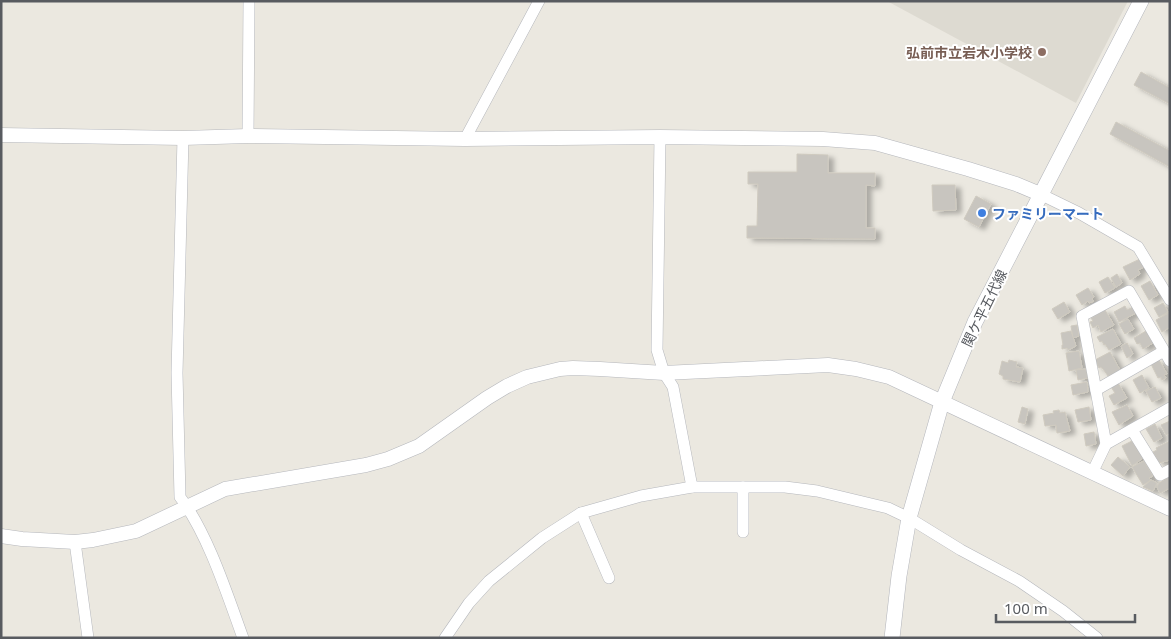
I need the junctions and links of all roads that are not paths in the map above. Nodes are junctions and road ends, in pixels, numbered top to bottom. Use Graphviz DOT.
graph roads {
  1 [pos="249,1"];
  2 [pos="540,1"];
  3 [pos="1140,1"];
  4 [pos="1,135"];
  5 [pos="248,136"];
  6 [pos="660,137"];
  7 [pos="183,138"];
  8 [pos="466,139"];
  9 [pos="1040,194"];
  10 [pos="1170,300"];
  11 [pos="1167,356"];
  12 [pos="664,373"];
  13 [pos="1096,390"];
  14 [pos="942,402"];
  15 [pos="1170,408"];
  16 [pos="1132,430"];
  17 [pos="1106,444"];
  18 [pos="1170,470"];
  19 [pos="1092,473"];
  20 [pos="692,487"];
  21 [pos="743,487"];
  22 [pos="187,507"];
  23 [pos="1170,510"];
  24 [pos="581,513"];
  25 [pos="909,518"];
  26 [pos="743,532"];
  27 [pos="1,536"];
  28 [pos="76,542"];
  29 [pos="609,578"];
  30 [pos="88,638"];
  31 [pos="243,638"];
  32 [pos="445,638"];
  33 [pos="892,638"];
  34 [pos="1097,638"];
  1 -- 5 [label="street"];
  2 -- 8 [label="street"];
  3 -- 9 [label="main road, 関ケ平五代線"];
  4 -- 7 [label="street"];
  5 -- 7 [label="street"];
  5 -- 8 [label="street"];
  6 -- 8 [label="street"];
  6 -- 9 [label="street"];
  6 -- 12 [label="street"];
  7 -- 22 [label="street"];
  9 -- 10 [label="street"];
  9 -- 14 [label="main road, 関ケ平五代線"];
  11 -- 13 [label="street"];
  11 -- 13 [label="street"];
  12 -- 14 [label="street"];
  12 -- 20 [label="street"];
  12 -- 22 [label="street"];
  13 -- 17 [label="street"];
  14 -- 19 [label="street"];
  14 -- 25 [label="main road, 関ケ平五代線"];
  15 -- 16 [label="street"];
  16 -- 17 [label="street"];
  16 -- 18 [label="street"];
  17 -- 19 [label="street"];
  19 -- 23 [label="street"];
  20 -- 21 [label="street"];
  20 -- 24 [label="street"];
  21 -- 25 [label="street"];
  21 -- 26 [label="street"];
  22 -- 28 [label="street"];
  22 -- 31 [label="street"];
  24 -- 29 [label="street"];
  24 -- 32 [label="street"];
  25 -- 33 [label="main road, 関ケ平五代線"];
  25 -- 34 [label="street"];
  27 -- 28 [label="street"];
  28 -- 30 [label="street"];
}
